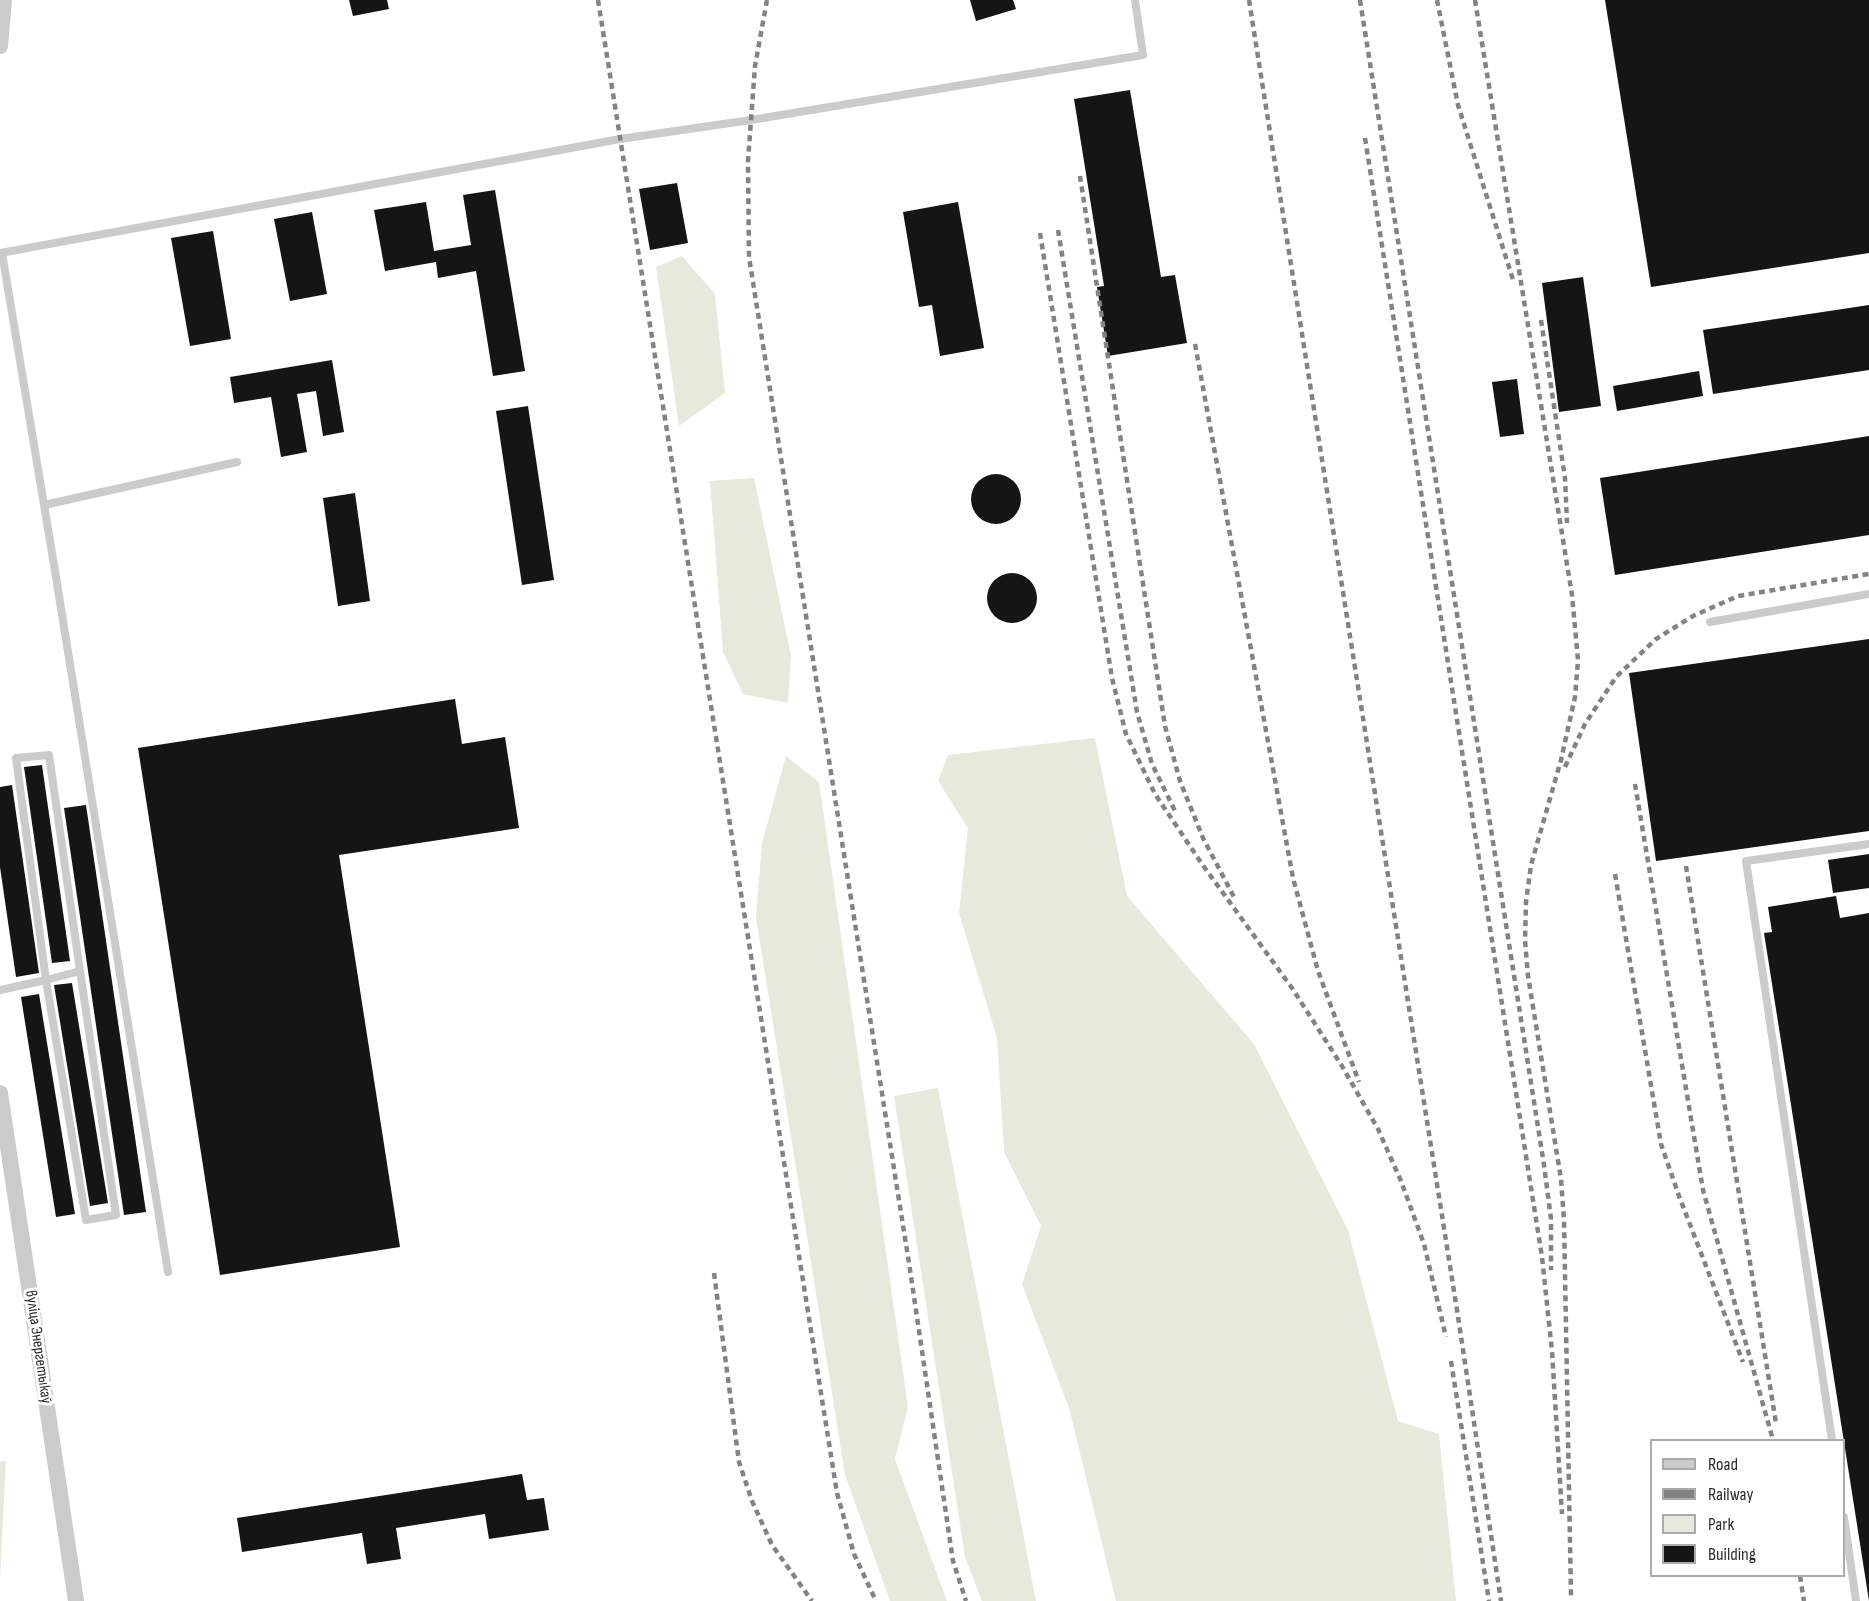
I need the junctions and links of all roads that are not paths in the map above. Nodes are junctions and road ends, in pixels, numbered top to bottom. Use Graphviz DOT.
graph roads {
  1 [pos="4,0"];
  2 [pos="1136,0"];
  3 [pos="0,46"];
  4 [pos="1,253"];
  5 [pos="237,462"];
  6 [pos="44,505"];
  7 [pos="1869,594"];
  8 [pos="1710,622"];
  9 [pos="1869,844"];
  10 [pos="80,971"];
  11 [pos="46,980"];
  12 [pos="0,990"];
  13 [pos="0,1093"];
  14 [pos="168,1272"];
  15 [pos="1832,1439"];
  16 [pos="1845,1524"];
  17 [pos="76,1601"];
  18 [pos="1856,1601"];
  1 -- 3 [label="street"];
  2 -- 4 [label="lane"];
  4 -- 6 [label="lane"];
  5 -- 6 [label="lane"];
  6 -- 14 [label="lane"];
  7 -- 8 [label="lane"];
  9 -- 15 [label="lane"];
  10 -- 11 [label="lane"];
  10 -- 11 [label="lane"];
  10 -- 11 [label="lane"];
  11 -- 12 [label="lane"];
  13 -- 17 [label="street, вуліца Энергетыкаў"];
  16 -- 18 [label="lane"];
}
